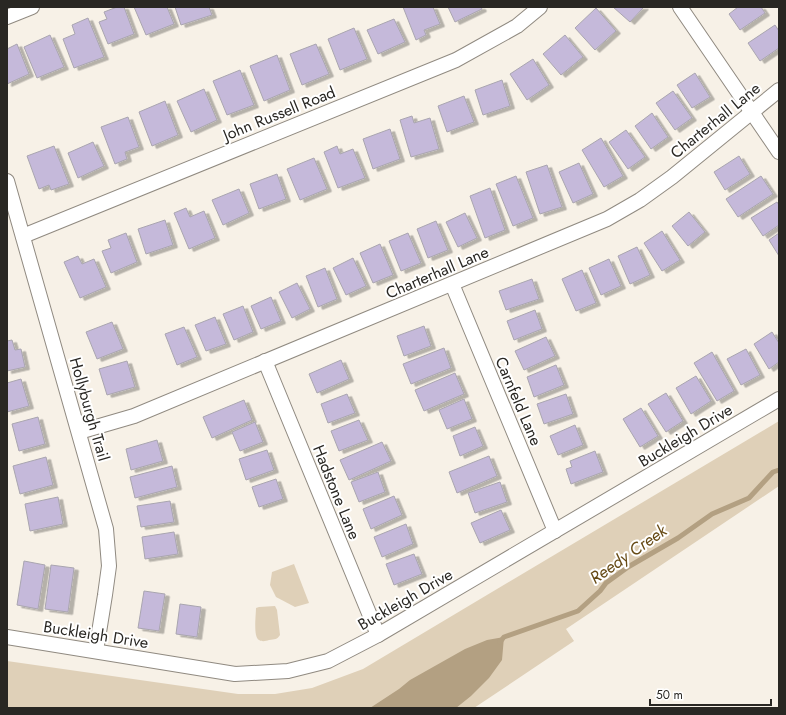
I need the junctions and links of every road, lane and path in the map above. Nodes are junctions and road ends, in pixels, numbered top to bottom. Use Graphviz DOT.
graph roads {
  1 [pos="32,7"];
  2 [pos="540,7"];
  3 [pos="680,7"];
  4 [pos="7,17"];
  5 [pos="779,90"];
  6 [pos="751,111"];
  7 [pos="779,152"];
  8 [pos="7,181"];
  9 [pos="23,236"];
  10 [pos="452,284"];
  11 [pos="265,362"];
  12 [pos="779,399"];
  13 [pos="79,432"];
  14 [pos="555,531"];
  15 [pos="378,635"];
  16 [pos="7,637"];
  17 [pos="96,651"];
  1 -- 4 [label="street"];
  2 -- 9 [label="street, John Russell Road"];
  3 -- 6 [label="street"];
  5 -- 6 [label="street, Charterhall Lane"];
  6 -- 7 [label="street"];
  6 -- 10 [label="street, Charterhall Lane"];
  8 -- 9 [label="street, Hollyburgh Trail"];
  9 -- 13 [label="street, Hollyburgh Trail"];
  10 -- 11 [label="street, Charterhall Lane"];
  10 -- 14 [label="street, Carnfeld Lane"];
  11 -- 13 [label="street, Charterhall Lane"];
  11 -- 15 [label="street, Hadstone Lane"];
  12 -- 14 [label="street, Buckleigh Drive"];
  13 -- 17 [label="street, Hollyburgh Trail"];
  14 -- 15 [label="street, Buckleigh Drive"];
  15 -- 17 [label="street, Buckleigh Drive"];
  16 -- 17 [label="street, Buckleigh Drive"];
}
